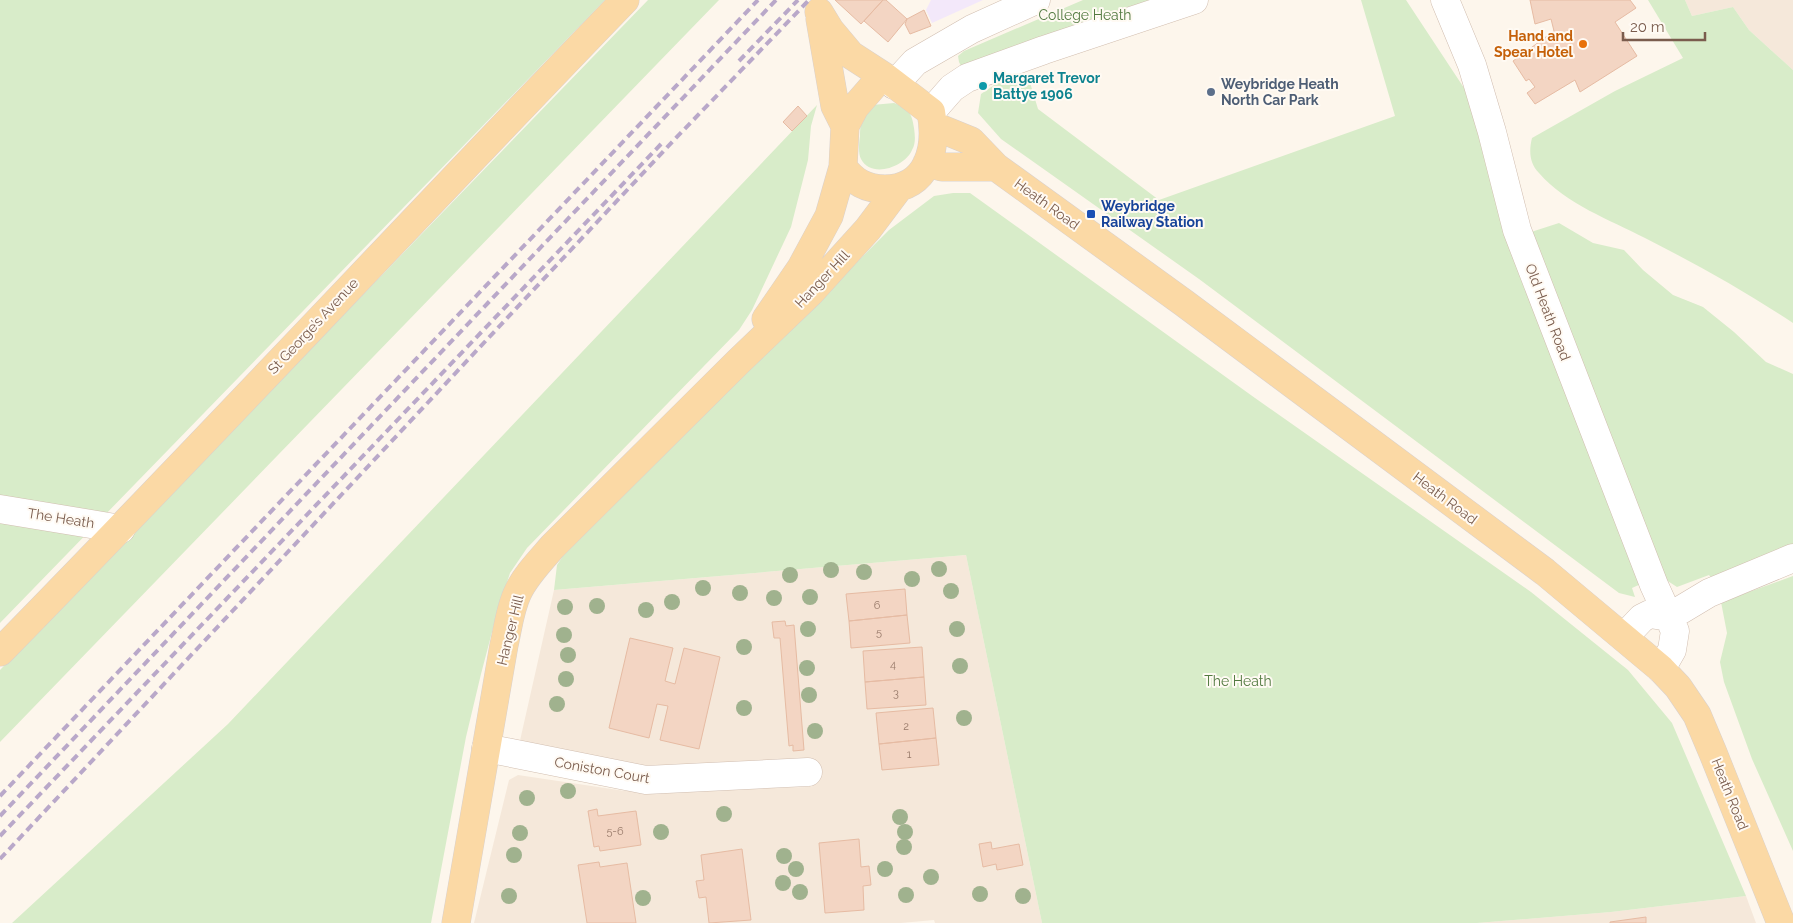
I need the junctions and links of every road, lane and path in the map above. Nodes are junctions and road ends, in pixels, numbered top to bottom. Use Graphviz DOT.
graph roads {
  1 [pos="625,0"];
  2 [pos="1036,0"];
  3 [pos="1194,0"];
  4 [pos="1445,0"];
  5 [pos="817,6"];
  6 [pos="890,81"];
  7 [pos="932,119"];
  8 [pos="846,126"];
  9 [pos="927,164"];
  10 [pos="843,167"];
  11 [pos="996,167"];
  12 [pos="898,189"];
  13 [pos="738,362"];
  14 [pos="0,509"];
  15 [pos="121,529"];
  16 [pos="1793,558"];
  17 [pos="1669,617"];
  18 [pos="1624,636"];
  19 [pos="0,652"];
  20 [pos="1660,669"];
  21 [pos="486,748"];
  22 [pos="808,772"];
  23 [pos="456,923"];
  24 [pos="1782,923"];
  1 -- 15 [label="main road, St George’s Avenue"];
  2 -- 6 [label="street"];
  3 -- 7 [label="street"];
  4 -- 17 [label="street, Old Heath Road"];
  5 -- 6 [label="main road"];
  5 -- 8 [label="main road"];
  6 -- 7 [label="main road"];
  6 -- 8 [label="main road"];
  7 -- 9 [label="main road"];
  7 -- 11 [label="main road, Heath Road"];
  8 -- 10 [label="main road"];
  9 -- 11 [label="main road"];
  9 -- 12 [label="main road"];
  10 -- 12 [label="main road"];
  10 -- 13 [label="main road, Hanger Hill"];
  11 -- 18 [label="main road, Heath Road"];
  12 -- 13 [label="main road, Hanger Hill"];
  13 -- 21 [label="main road, Hanger Hill"];
  14 -- 15 [label="street, The Heath"];
  15 -- 19 [label="main road, St George’s Avenue"];
  16 -- 17 [label="street"];
  17 -- 18 [label="street"];
  17 -- 20 [label="street, Old Heath Road"];
  18 -- 20 [label="main road, Heath Road"];
  20 -- 24 [label="main road, Heath Road"];
  21 -- 22 [label="street, Coniston Court"];
  21 -- 23 [label="main road, Hanger Hill"];
}
